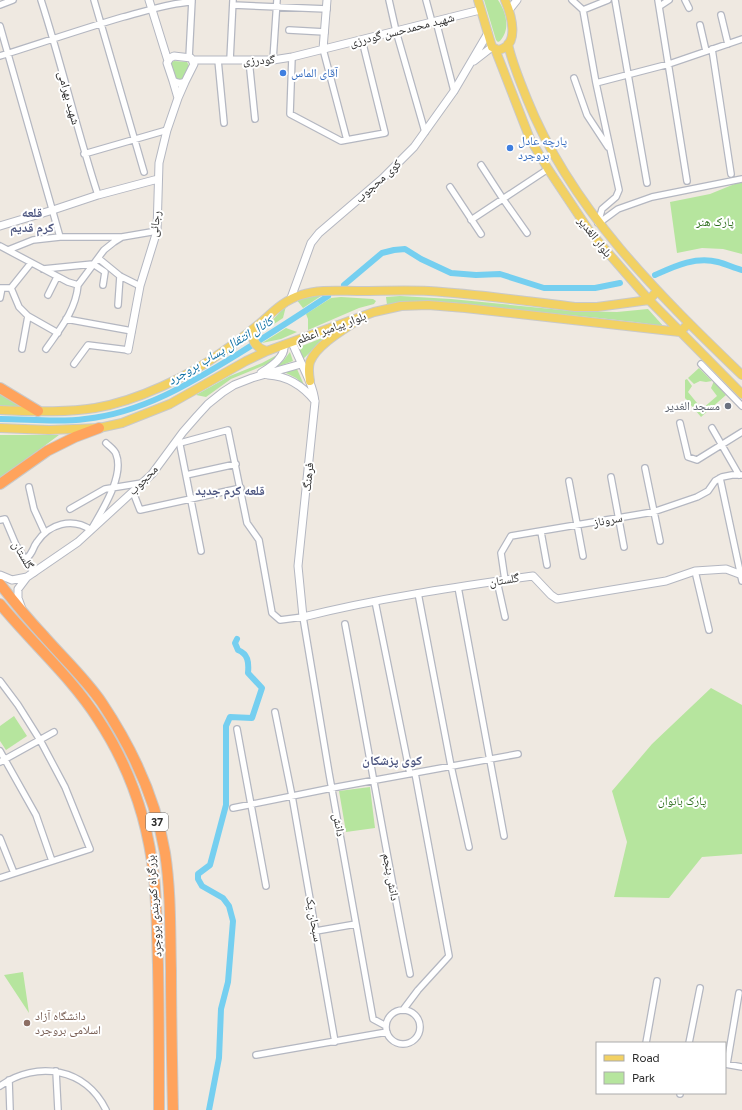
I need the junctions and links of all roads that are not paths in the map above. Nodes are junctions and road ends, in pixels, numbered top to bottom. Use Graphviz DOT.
graph roads {
  1 [pos="13,0"];
  2 [pos="42,0"];
  3 [pos="94,0"];
  4 [pos="149,0"];
  5 [pos="327,0"];
  6 [pos="388,0"];
  7 [pos="426,0"];
  8 [pos="478,0"];
  9 [pos="505,0"];
  10 [pos="517,0"];
  11 [pos="572,0"];
  12 [pos="608,0"];
  13 [pos="615,0"];
  14 [pos="669,0"];
  15 [pos="685,0"];
  16 [pos="192,1"];
  17 [pos="233,2"];
  18 [pos="276,3"];
  19 [pos="659,3"];
  20 [pos="0,5"];
  21 [pos="327,8"];
  22 [pos="689,8"];
  23 [pos="152,9"];
  24 [pos="480,10"];
  25 [pos="509,10"];
  26 [pos="583,10"];
  27 [pos="721,15"];
  28 [pos="434,22"];
  29 [pos="101,24"];
  30 [pos="700,25"];
  31 [pos="0,26"];
  32 [pos="289,30"];
  33 [pos="396,31"];
  34 [pos="325,32"];
  35 [pos="488,33"];
  36 [pos="54,39"];
  37 [pos="742,39"];
  38 [pos="362,40"];
  39 [pos="508,44"];
  40 [pos="728,44"];
  41 [pos="494,48"];
  42 [pos="323,49"];
  43 [pos="709,50"];
  44 [pos="8,53"];
  45 [pos="0,56"];
  46 [pos="292,57"];
  47 [pos="191,59"];
  48 [pos="218,60"];
  49 [pos="230,60"];
  50 [pos="250,60"];
  51 [pos="273,60"];
  52 [pos="168,61"];
  53 [pos="471,63"];
  54 [pos="669,64"];
  55 [pos="628,74"];
  56 [pos="574,78"];
  57 [pos="173,81"];
  58 [pos="185,82"];
  59 [pos="596,83"];
  60 [pos="454,91"];
  61 [pos="178,98"];
  62 [pos="255,119"];
  63 [pos="224,123"];
  64 [pos="167,130"];
  65 [pos="425,132"];
  66 [pos="136,139"];
  67 [pos="347,140"];
  68 [pos="611,150"];
  69 [pos="84,154"];
  70 [pos="481,165"];
  71 [pos="548,169"];
  72 [pos="144,172"];
  73 [pos="731,174"];
  74 [pos="158,179"];
  75 [pos="742,179"];
  76 [pos="687,181"];
  77 [pos="647,183"];
  78 [pos="450,187"];
  79 [pos="98,195"];
  80 [pos="503,199"];
  81 [pos="53,210"];
  82 [pos="471,220"];
  83 [pos="598,223"];
  84 [pos="0,226"];
  85 [pos="157,231"];
  86 [pos="527,233"];
  87 [pos="481,234"];
  88 [pos="60,237"];
  89 [pos="122,237"];
  90 [pos="0,246"];
  91 [pos="8,250"];
  92 [pos="98,258"];
  93 [pos="31,262"];
  94 [pos="93,264"];
  95 [pos="43,269"];
  96 [pos="120,276"];
  97 [pos="58,277"];
  98 [pos="80,284"];
  99 [pos="103,285"];
  100 [pos="140,286"];
  101 [pos="1,288"];
  102 [pos="11,288"];
  103 [pos="657,291"];
  104 [pos="48,295"];
  105 [pos="0,298"];
  106 [pos="291,298"];
  107 [pos="649,300"];
  108 [pos="118,305"];
  109 [pos="366,315"];
  110 [pos="28,316"];
  111 [pos="66,319"];
  112 [pos="689,323"];
  113 [pos="253,329"];
  114 [pos="132,331"];
  115 [pos="680,332"];
  116 [pos="58,333"];
  117 [pos="288,344"];
  118 [pos="22,349"];
  119 [pos="46,349"];
  120 [pos="128,350"];
  121 [pos="267,351"];
  122 [pos="74,364"];
  123 [pos="301,364"];
  124 [pos="701,364"];
  125 [pos="742,375"];
  126 [pos="252,378"];
  127 [pos="310,381"];
  128 [pos="0,388"];
  129 [pos="742,394"];
  130 [pos="315,402"];
  131 [pos="742,406"];
  132 [pos="0,410"];
  133 [pos="38,411"];
  134 [pos="680,423"];
  135 [pos="0,428"];
  136 [pos="99,428"];
  137 [pos="712,428"];
  138 [pos="742,432"];
  139 [pos="179,440"];
  140 [pos="106,443"];
  141 [pos="722,445"];
  142 [pos="236,464"];
  143 [pos="645,468"];
  144 [pos="186,475"];
  145 [pos="740,475"];
  146 [pos="611,477"];
  147 [pos="720,478"];
  148 [pos="569,481"];
  149 [pos="142,483"];
  150 [pos="0,484"];
  151 [pos="29,487"];
  152 [pos="112,487"];
  153 [pos="241,488"];
  154 [pos="133,492"];
  155 [pos="191,499"];
  156 [pos="70,509"];
  157 [pos="653,512"];
  158 [pos="618,518"];
  159 [pos="0,520"];
  160 [pos="577,525"];
  161 [pos="90,530"];
  162 [pos="542,532"];
  163 [pos="45,533"];
  164 [pos="660,541"];
  165 [pos="624,547"];
  166 [pos="201,550"];
  167 [pos="583,556"];
  168 [pos="25,560"];
  169 [pos="547,566"];
  170 [pos="695,571"];
  171 [pos="34,573"];
  172 [pos="0,575"];
  173 [pos="27,577"];
  174 [pos="742,577"];
  175 [pos="505,580"];
  176 [pos="497,581"];
  177 [pos="0,584"];
  178 [pos="458,587"];
  179 [pos="418,593"];
  180 [pos="375,601"];
  181 [pos="0,604"];
  182 [pos="23,612"];
  183 [pos="303,617"];
  184 [pos="504,617"];
  185 [pos="345,624"];
  186 [pos="709,630"];
  187 [pos="0,682"];
  188 [pos="275,712"];
  189 [pos="237,729"];
  190 [pos="54,732"];
  191 [pos="40,740"];
  192 [pos="0,751"];
  193 [pos="518,754"];
  194 [pos="491,759"];
  195 [pos="3,760"];
  196 [pos="451,766"];
  197 [pos="412,774"];
  198 [pos="375,781"];
  199 [pos="332,788"];
  200 [pos="292,796"];
  201 [pos="251,804"];
  202 [pos="233,808"];
  203 [pos="504,836"];
  204 [pos="0,838"];
  205 [pos="469,846"];
  206 [pos="52,861"];
  207 [pos="14,873"];
  208 [pos="0,878"];
  209 [pos="266,886"];
  210 [pos="356,924"];
  211 [pos="316,931"];
  212 [pos="410,974"];
  213 [pos="657,980"];
  214 [pos="700,988"];
  215 [pos="739,993"];
  216 [pos="403,1010"];
  217 [pos="386,1029"];
  218 [pos="335,1042"];
  219 [pos="646,1042"];
  220 [pos="689,1042"];
  221 [pos="256,1055"];
  222 [pos="726,1064"];
  223 [pos="742,1067"];
  224 [pos="56,1071"];
  225 [pos="8,1080"];
  226 [pos="0,1086"];
  227 [pos="10,1110"];
  228 [pos="58,1110"];
  229 [pos="106,1110"];
  230 [pos="159,1110"];
  231 [pos="173,1110"];
  1 -- 20 [label="street"];
  2 -- 36 [label="street, شهید بهرامی"];
  3 -- 29 [label="street"];
  4 -- 23 [label="street"];
  5 -- 21 [label="street"];
  6 -- 33 [label="street"];
  7 -- 28 [label="street"];
  8 -- 24 [label="main road, بلوار الغدیر"];
  9 -- 25 [label="main road"];
  10 -- 25 [label="street"];
  11 -- 26 [label="street"];
  12 -- 26 [label="street"];
  13 -- 55 [label="street"];
  14 -- 19 [label="street"];
  15 -- 22 [label="street"];
  16 -- 23 [label="street"];
  16 -- 47 [label="street"];
  17 -- 18 [label="street"];
  17 -- 49 [label="street"];
  18 -- 21 [label="street"];
  18 -- 51 [label="street"];
  19 -- 54 [label="street"];
  21 -- 34 [label="street"];
  23 -- 29 [label="street"];
  23 -- 52 [label="street"];
  24 -- 28 [label="street, شهید محمدحسن گودرزی"];
  24 -- 35 [label="main road, بلوار الغدیر"];
  25 -- 39 [label="main road"];
  26 -- 59 [label="street"];
  27 -- 40 [label="street"];
  28 -- 33 [label="street, شهید محمدحسن گودرزی"];
  28 -- 60 [label="street"];
  29 -- 36 [label="street"];
  29 -- 66 [label="street"];
  30 -- 43 [label="street"];
  31 -- 44 [label="street"];
  32 -- 34 [label="street"];
  33 -- 38 [label="street, شهید محمدحسن گودرزی"];
  33 -- 65 [label="street"];
  34 -- 42 [label="street"];
  35 -- 41 [label="main road, بلوار الغدیر"];
  35 -- 53 [label="street, کوی محجوب"];
  36 -- 44 [label="street"];
  36 -- 69 [label="street, شهید بهرامی"];
  37 -- 40 [label="street"];
  38 -- 42 [label="street, شهید محمدحسن گودرزی"];
  38 -- 67 [label="street"];
  39 -- 41 [label="main road"];
  39 -- 83 [label="main road, بلوار الغدیر"];
  40 -- 43 [label="street"];
  41 -- 53 [label="street"];
  41 -- 71 [label="main road, بلوار الغدیر"];
  42 -- 46 [label="street, گودرزی"];
  42 -- 67 [label="street"];
  43 -- 54 [label="street"];
  43 -- 73 [label="street"];
  44 -- 45 [label="street"];
  44 -- 81 [label="street"];
  46 -- 51 [label="street, گودرزی"];
  46 -- 67 [label="street"];
  47 -- 48 [label="street, گودرزی"];
  47 -- 52 [label="street"];
  47 -- 58 [label="street"];
  48 -- 49 [label="street, گودرزی"];
  48 -- 63 [label="street"];
  49 -- 50 [label="street, گودرزی"];
  50 -- 51 [label="street, گودرزی"];
  50 -- 62 [label="street"];
  52 -- 57 [label="street"];
  53 -- 60 [label="street, کوی محجوب"];
  54 -- 55 [label="street"];
  54 -- 76 [label="street"];
  55 -- 59 [label="street"];
  55 -- 77 [label="street"];
  56 -- 68 [label="street"];
  57 -- 58 [label="street"];
  57 -- 61 [label="street"];
  58 -- 61 [label="street, رجائی"];
  59 -- 68 [label="street"];
  60 -- 65 [label="street, کوی محجوب"];
  61 -- 64 [label="street, رجائی"];
  64 -- 66 [label="street"];
  64 -- 74 [label="street, رجائی"];
  65 -- 106 [label="street, کوی محجوب"];
  66 -- 69 [label="street"];
  66 -- 72 [label="street"];
  68 -- 83 [label="street"];
  69 -- 79 [label="street, شهید بهرامی"];
  70 -- 80 [label="street"];
  71 -- 80 [label="street"];
  71 -- 107 [label="main road, بلوار الغدیر"];
  74 -- 79 [label="street"];
  74 -- 85 [label="street, رجائی"];
  75 -- 83 [label="street"];
  78 -- 82 [label="street"];
  79 -- 81 [label="street"];
  80 -- 82 [label="street"];
  80 -- 86 [label="street"];
  81 -- 84 [label="street"];
  81 -- 88 [label="street"];
  82 -- 87 [label="street"];
  83 -- 103 [label="main road, بلوار الغدیر"];
  85 -- 89 [label="street"];
  85 -- 100 [label="street, رجائی"];
  88 -- 89 [label="street"];
  88 -- 91 [label="street"];
  89 -- 92 [label="street"];
  90 -- 91 [label="street"];
  91 -- 93 [label="street"];
  92 -- 94 [label="street"];
  92 -- 96 [label="street"];
  93 -- 95 [label="street"];
  93 -- 102 [label="street"];
  94 -- 95 [label="street"];
  94 -- 98 [label="street"];
  94 -- 99 [label="street"];
  95 -- 97 [label="street"];
  96 -- 100 [label="street"];
  96 -- 108 [label="street"];
  97 -- 98 [label="street"];
  97 -- 104 [label="street"];
  98 -- 111 [label="street"];
  100 -- 114 [label="street, رجائی"];
  101 -- 102 [label="street"];
  101 -- 105 [label="street"];
  102 -- 110 [label="street"];
  103 -- 107 [label="main road"];
  103 -- 112 [label="main road, بلوار الغدیر"];
  106 -- 107 [label="main road, بلوار پیامبر اعظم"];
  106 -- 113 [label="main road, بلوار پیامبر اعظم"];
  107 -- 115 [label="main road, بلوار الغدیر"];
  109 -- 115 [label="main road, بلوار پیامبر اعظم"];
  109 -- 117 [label="main road, بلوار پیامبر اعظم"];
  109 -- 127 [label="main road"];
  110 -- 116 [label="street"];
  110 -- 118 [label="street"];
  111 -- 114 [label="street"];
  111 -- 116 [label="street"];
  112 -- 115 [label="main road"];
  112 -- 125 [label="main road, بلوار الغدیر"];
  113 -- 121 [label="main road"];
  113 -- 133 [label="main road, بلوار پیامبر اعظم"];
  114 -- 120 [label="street, رجائی"];
  115 -- 129 [label="main road, بلوار الغدیر"];
  116 -- 119 [label="street"];
  117 -- 121 [label="main road, بلوار پیامبر اعظم"];
  117 -- 123 [label="street, فرهنگ"];
  117 -- 126 [label="street"];
  120 -- 122 [label="street"];
  121 -- 136 [label="main road, بلوار پیامبر اعظم"];
  123 -- 126 [label="street"];
  123 -- 127 [label="street, فرهنگ"];
  124 -- 131 [label="street"];
  126 -- 130 [label="street"];
  126 -- 139 [label="street, محجوب"];
  127 -- 130 [label="street, فرهنگ"];
  128 -- 133 [label="highway"];
  130 -- 183 [label="street, فرهنگ"];
  132 -- 133 [label="main road, بلوار پیامبر اعظم"];
  134 -- 141 [label="street"];
  135 -- 136 [label="main road, بلوار پیامبر اعظم"];
  136 -- 150 [label="highway"];
  137 -- 141 [label="street"];
  138 -- 141 [label="street"];
  139 -- 142 [label="street"];
  139 -- 144 [label="street"];
  139 -- 149 [label="street, محجوب"];
  140 -- 152 [label="street"];
  141 -- 145 [label="street"];
  142 -- 144 [label="street"];
  142 -- 153 [label="street"];
  143 -- 157 [label="street"];
  144 -- 155 [label="street"];
  145 -- 147 [label="street"];
  146 -- 158 [label="street"];
  147 -- 157 [label="street, سروناز"];
  147 -- 174 [label="street"];
  148 -- 160 [label="street"];
  149 -- 152 [label="street"];
  149 -- 154 [label="street, محجوب"];
  151 -- 163 [label="street"];
  152 -- 156 [label="street"];
  152 -- 161 [label="street"];
  153 -- 155 [label="street"];
  153 -- 183 [label="street"];
  154 -- 155 [label="street"];
  154 -- 161 [label="street, محجوب"];
  155 -- 166 [label="street"];
  157 -- 158 [label="street, سروناز"];
  157 -- 164 [label="street"];
  158 -- 160 [label="street, سروناز"];
  158 -- 165 [label="street"];
  159 -- 168 [label="street, گلستان"];
  160 -- 162 [label="street, سروناز"];
  160 -- 167 [label="street"];
  161 -- 163 [label="street"];
  161 -- 171 [label="street, محجوب"];
  162 -- 169 [label="street"];
  162 -- 175 [label="street, سروناز"];
  163 -- 168 [label="street"];
  168 -- 171 [label="street, گلستان"];
  170 -- 174 [label="street, گلستان"];
  170 -- 175 [label="street, گلستان"];
  170 -- 186 [label="street"];
  171 -- 173 [label="street, محجوب"];
  172 -- 173 [label="street"];
  173 -- 182 [label="street"];
  175 -- 176 [label="street, گلستان"];
  176 -- 178 [label="street, گلستان"];
  176 -- 184 [label="street"];
  177 -- 182 [label="highway, بزرگراه کمربندی بروجرد / 37"];
  178 -- 179 [label="street, گلستان"];
  178 -- 194 [label="street"];
  179 -- 180 [label="street, گلستان"];
  179 -- 196 [label="street"];
  180 -- 183 [label="street, گلستان"];
  180 -- 197 [label="street"];
  181 -- 230 [label="highway, بزرگراه کمربندی بروجرد / 37"];
  182 -- 231 [label="highway, بزرگراه کمربندی بروجرد / 37"];
  183 -- 199 [label="street, دانش"];
  185 -- 198 [label="street, دانش پنجم"];
  187 -- 191 [label="street"];
  188 -- 200 [label="street, سبحان یک"];
  189 -- 201 [label="street"];
  190 -- 191 [label="street"];
  191 -- 195 [label="street"];
  191 -- 206 [label="street"];
  192 -- 195 [label="street"];
  193 -- 194 [label="street"];
  194 -- 196 [label="street"];
  194 -- 203 [label="street"];
  195 -- 206 [label="street"];
  196 -- 197 [label="street"];
  196 -- 205 [label="street"];
  197 -- 198 [label="street"];
  197 -- 216 [label="street"];
  198 -- 199 [label="street"];
  198 -- 212 [label="street, دانش پنجم"];
  199 -- 200 [label="street"];
  199 -- 210 [label="street, دانش"];
  200 -- 201 [label="street"];
  200 -- 211 [label="street, سبحان یک"];
  201 -- 202 [label="street"];
  201 -- 209 [label="street"];
  204 -- 207 [label="street"];
  206 -- 207 [label="street"];
  207 -- 208 [label="street"];
  210 -- 211 [label="street"];
  210 -- 217 [label="street, دانش"];
  211 -- 218 [label="street, سبحان یک"];
  213 -- 219 [label="street"];
  214 -- 220 [label="street"];
  215 -- 222 [label="street"];
  216 -- 217 [label="street"];
  216 -- 217 [label="street"];
  217 -- 218 [label="street"];
  218 -- 221 [label="street"];
  222 -- 223 [label="street"];
  224 -- 225 [label="street"];
  224 -- 228 [label="street"];
  224 -- 229 [label="street"];
  225 -- 226 [label="street"];
  225 -- 227 [label="street"];
}
